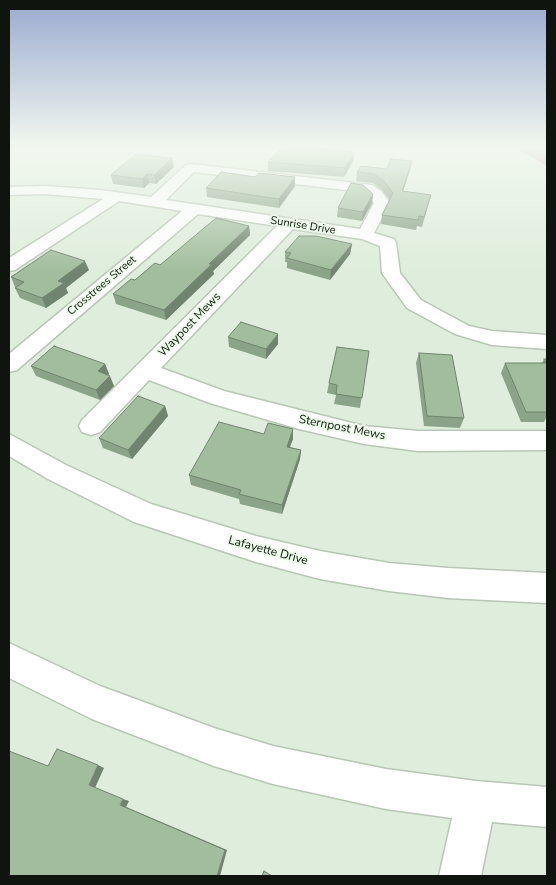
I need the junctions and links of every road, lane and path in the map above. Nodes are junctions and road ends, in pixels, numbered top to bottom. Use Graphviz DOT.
graph roads {
  1 [pos="170,188"];
  2 [pos="367,188"];
  3 [pos="9,192"];
  4 [pos="116,197"];
  5 [pos="154,203"];
  6 [pos="195,208"];
  7 [pos="289,224"];
  8 [pos="365,235"];
  9 [pos="9,266"];
  10 [pos="547,342"];
  11 [pos="9,365"];
  12 [pos="145,370"];
  13 [pos="91,426"];
  14 [pos="547,441"];
  15 [pos="9,444"];
  16 [pos="547,588"];
  17 [pos="9,660"];
  18 [pos="476,801"];
  19 [pos="547,807"];
  20 [pos="460,876"];
  1 -- 5 [label="street"];
  2 -- 8 [label="street"];
  3 -- 4 [label="street, Sunrise Drive"];
  4 -- 5 [label="street, Sunrise Drive"];
  4 -- 9 [label="street"];
  5 -- 6 [label="street, Sunrise Drive"];
  6 -- 7 [label="street, Sunrise Drive"];
  6 -- 11 [label="street, Crosstrees Street"];
  7 -- 8 [label="street, Sunrise Drive"];
  7 -- 12 [label="street, Waypost Mews"];
  8 -- 10 [label="street, Sunrise Drive"];
  12 -- 13 [label="street, Waypost Mews"];
  12 -- 14 [label="street, Sternpost Mews"];
  15 -- 16 [label="street, Lafayette Drive"];
  17 -- 18 [label="street"];
  18 -- 19 [label="street"];
  18 -- 20 [label="street"];
}
